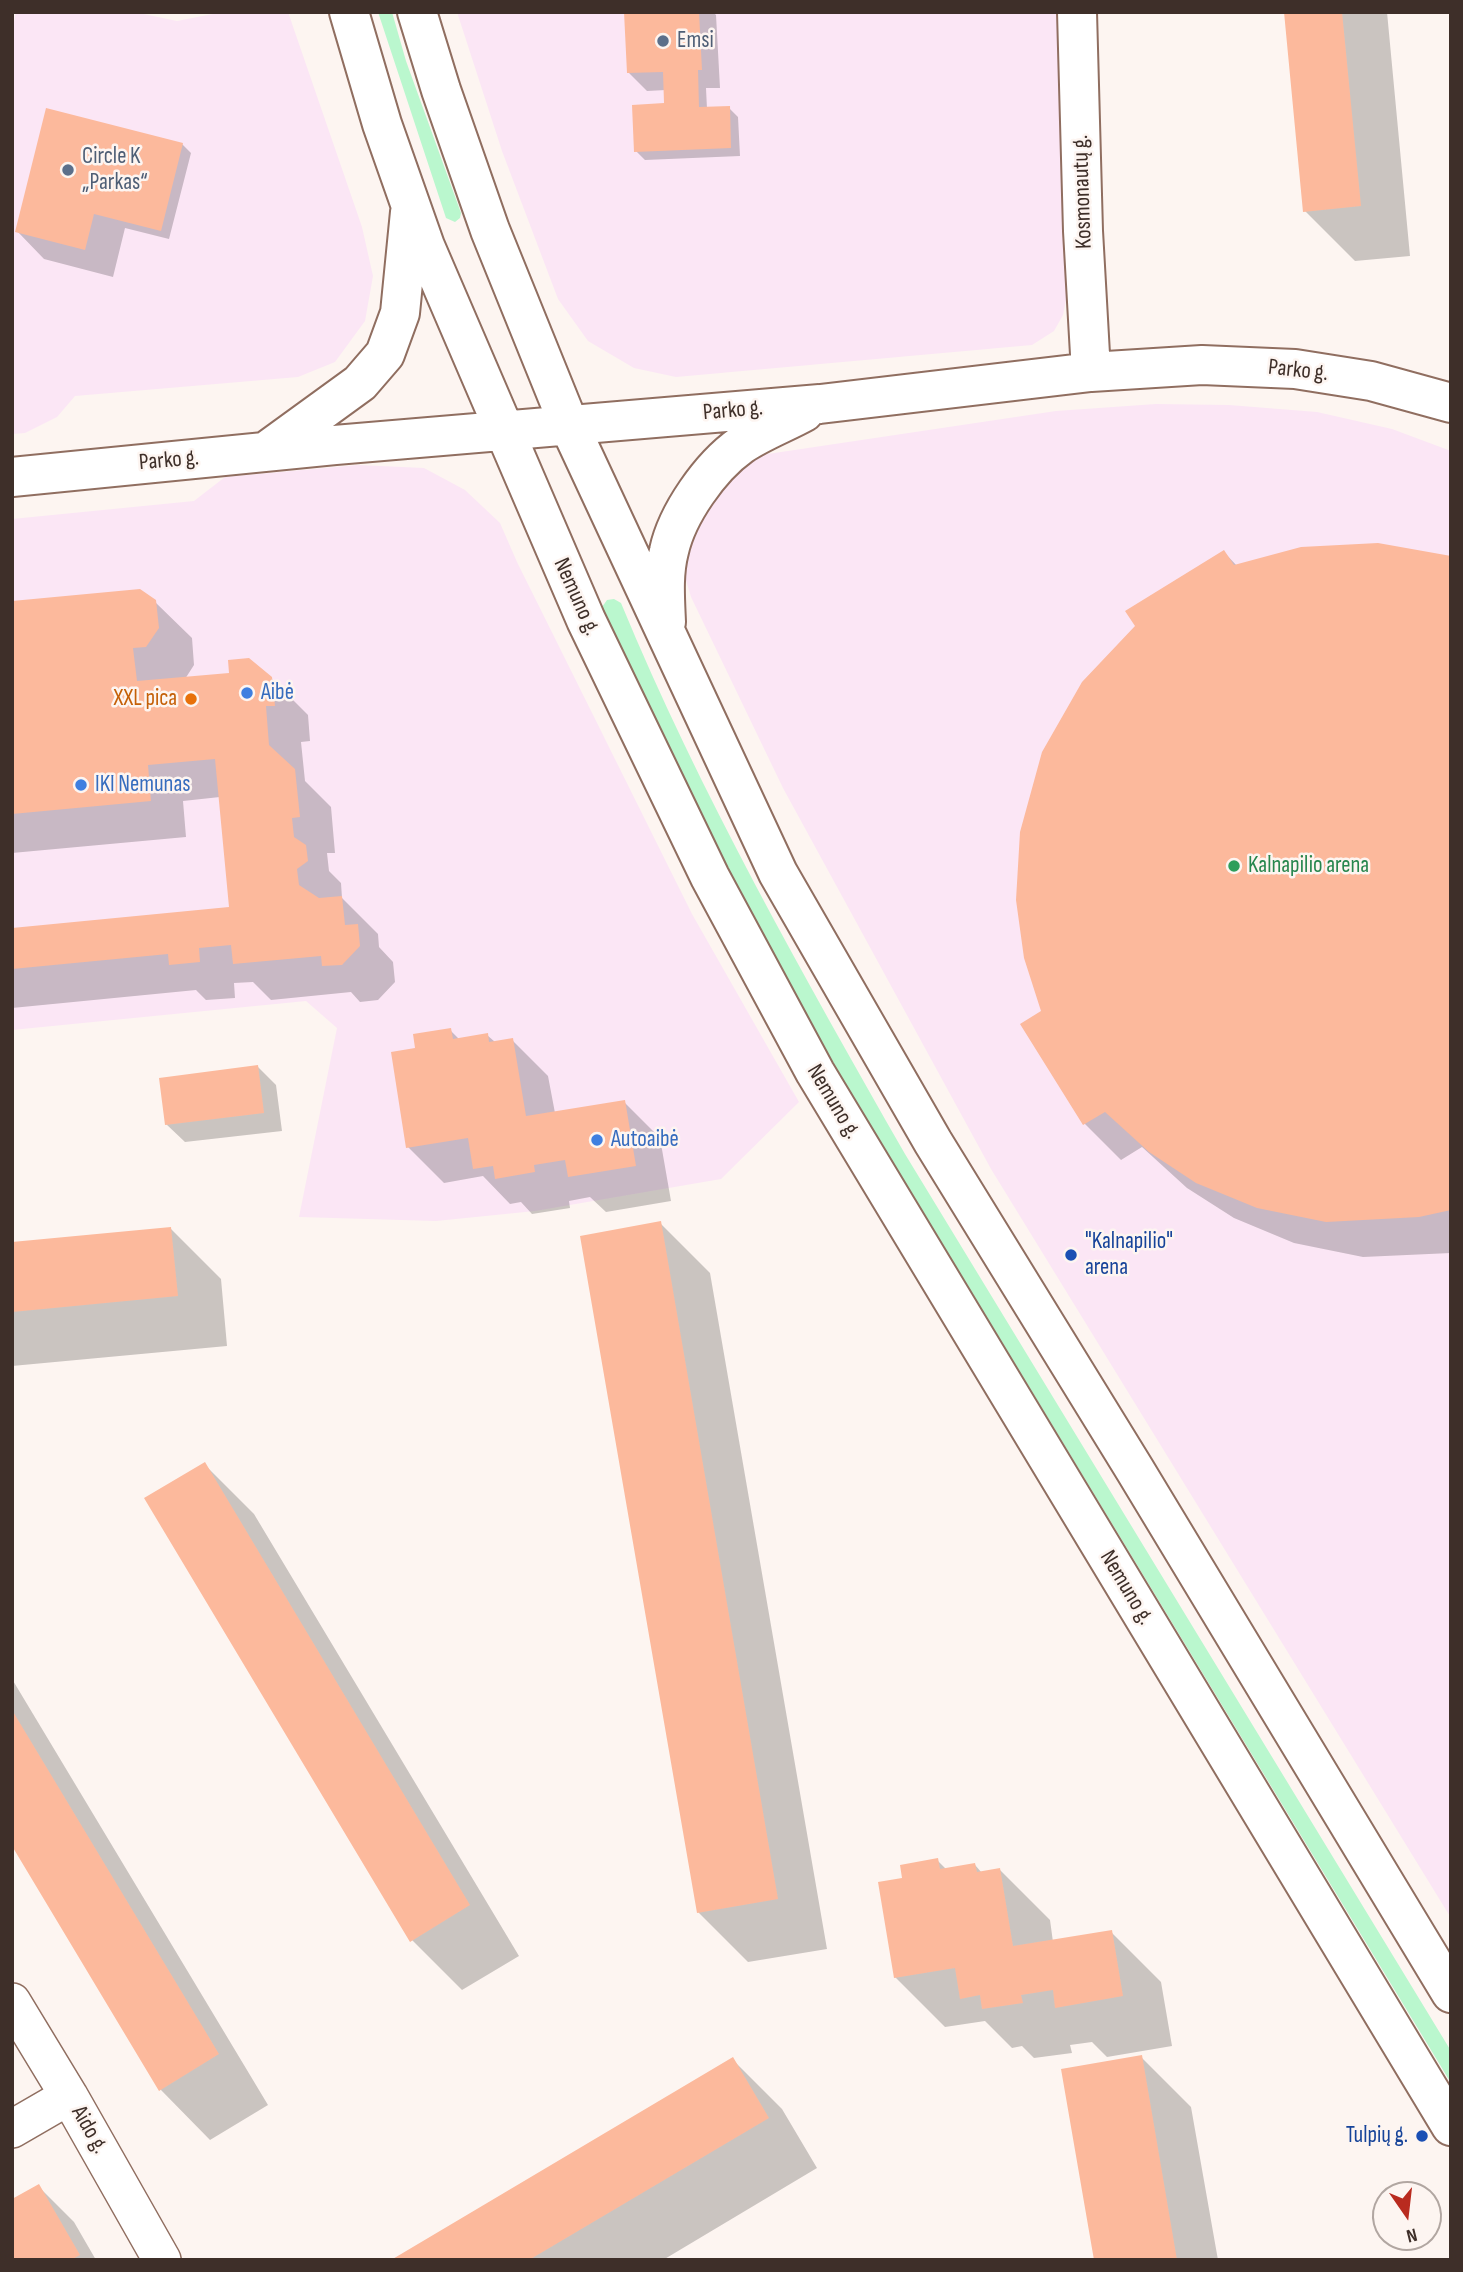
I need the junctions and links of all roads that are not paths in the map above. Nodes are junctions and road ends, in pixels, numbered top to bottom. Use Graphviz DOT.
graph roads {
  1 [pos="349,12"];
  2 [pos="417,12"];
  3 [pos="1077,12"];
  4 [pos="411,207"];
  5 [pos="1091,372"];
  6 [pos="820,404"];
  7 [pos="1451,404"];
  8 [pos="569,425"];
  9 [pos="504,431"];
  10 [pos="265,452"];
  11 [pos="12,477"];
  12 [pos="667,638"];
  13 [pos="1451,1993"];
  14 [pos="12,2002"];
  15 [pos="69,2096"];
  16 [pos="1451,2126"];
  17 [pos="12,2129"];
  18 [pos="162,2260"];
  1 -- 4 [label="main road, Nemuno g."];
  2 -- 8 [label="main road"];
  3 -- 5 [label="main road, Kosmonautų g."];
  4 -- 9 [label="main road, Nemuno g."];
  4 -- 10 [label="main road"];
  5 -- 6 [label="main road, Parko g."];
  5 -- 7 [label="main road, Parko g."];
  6 -- 8 [label="main road, Parko g."];
  6 -- 12 [label="main road"];
  8 -- 9 [label="main road, Parko g."];
  8 -- 12 [label="main road"];
  9 -- 10 [label="main road, Parko g."];
  9 -- 16 [label="main road, Nemuno g."];
  10 -- 11 [label="main road, Parko g."];
  12 -- 13 [label="main road"];
  14 -- 15 [label="street, Aido g."];
  15 -- 17 [label="street"];
  15 -- 18 [label="street, Aido g."];
}
